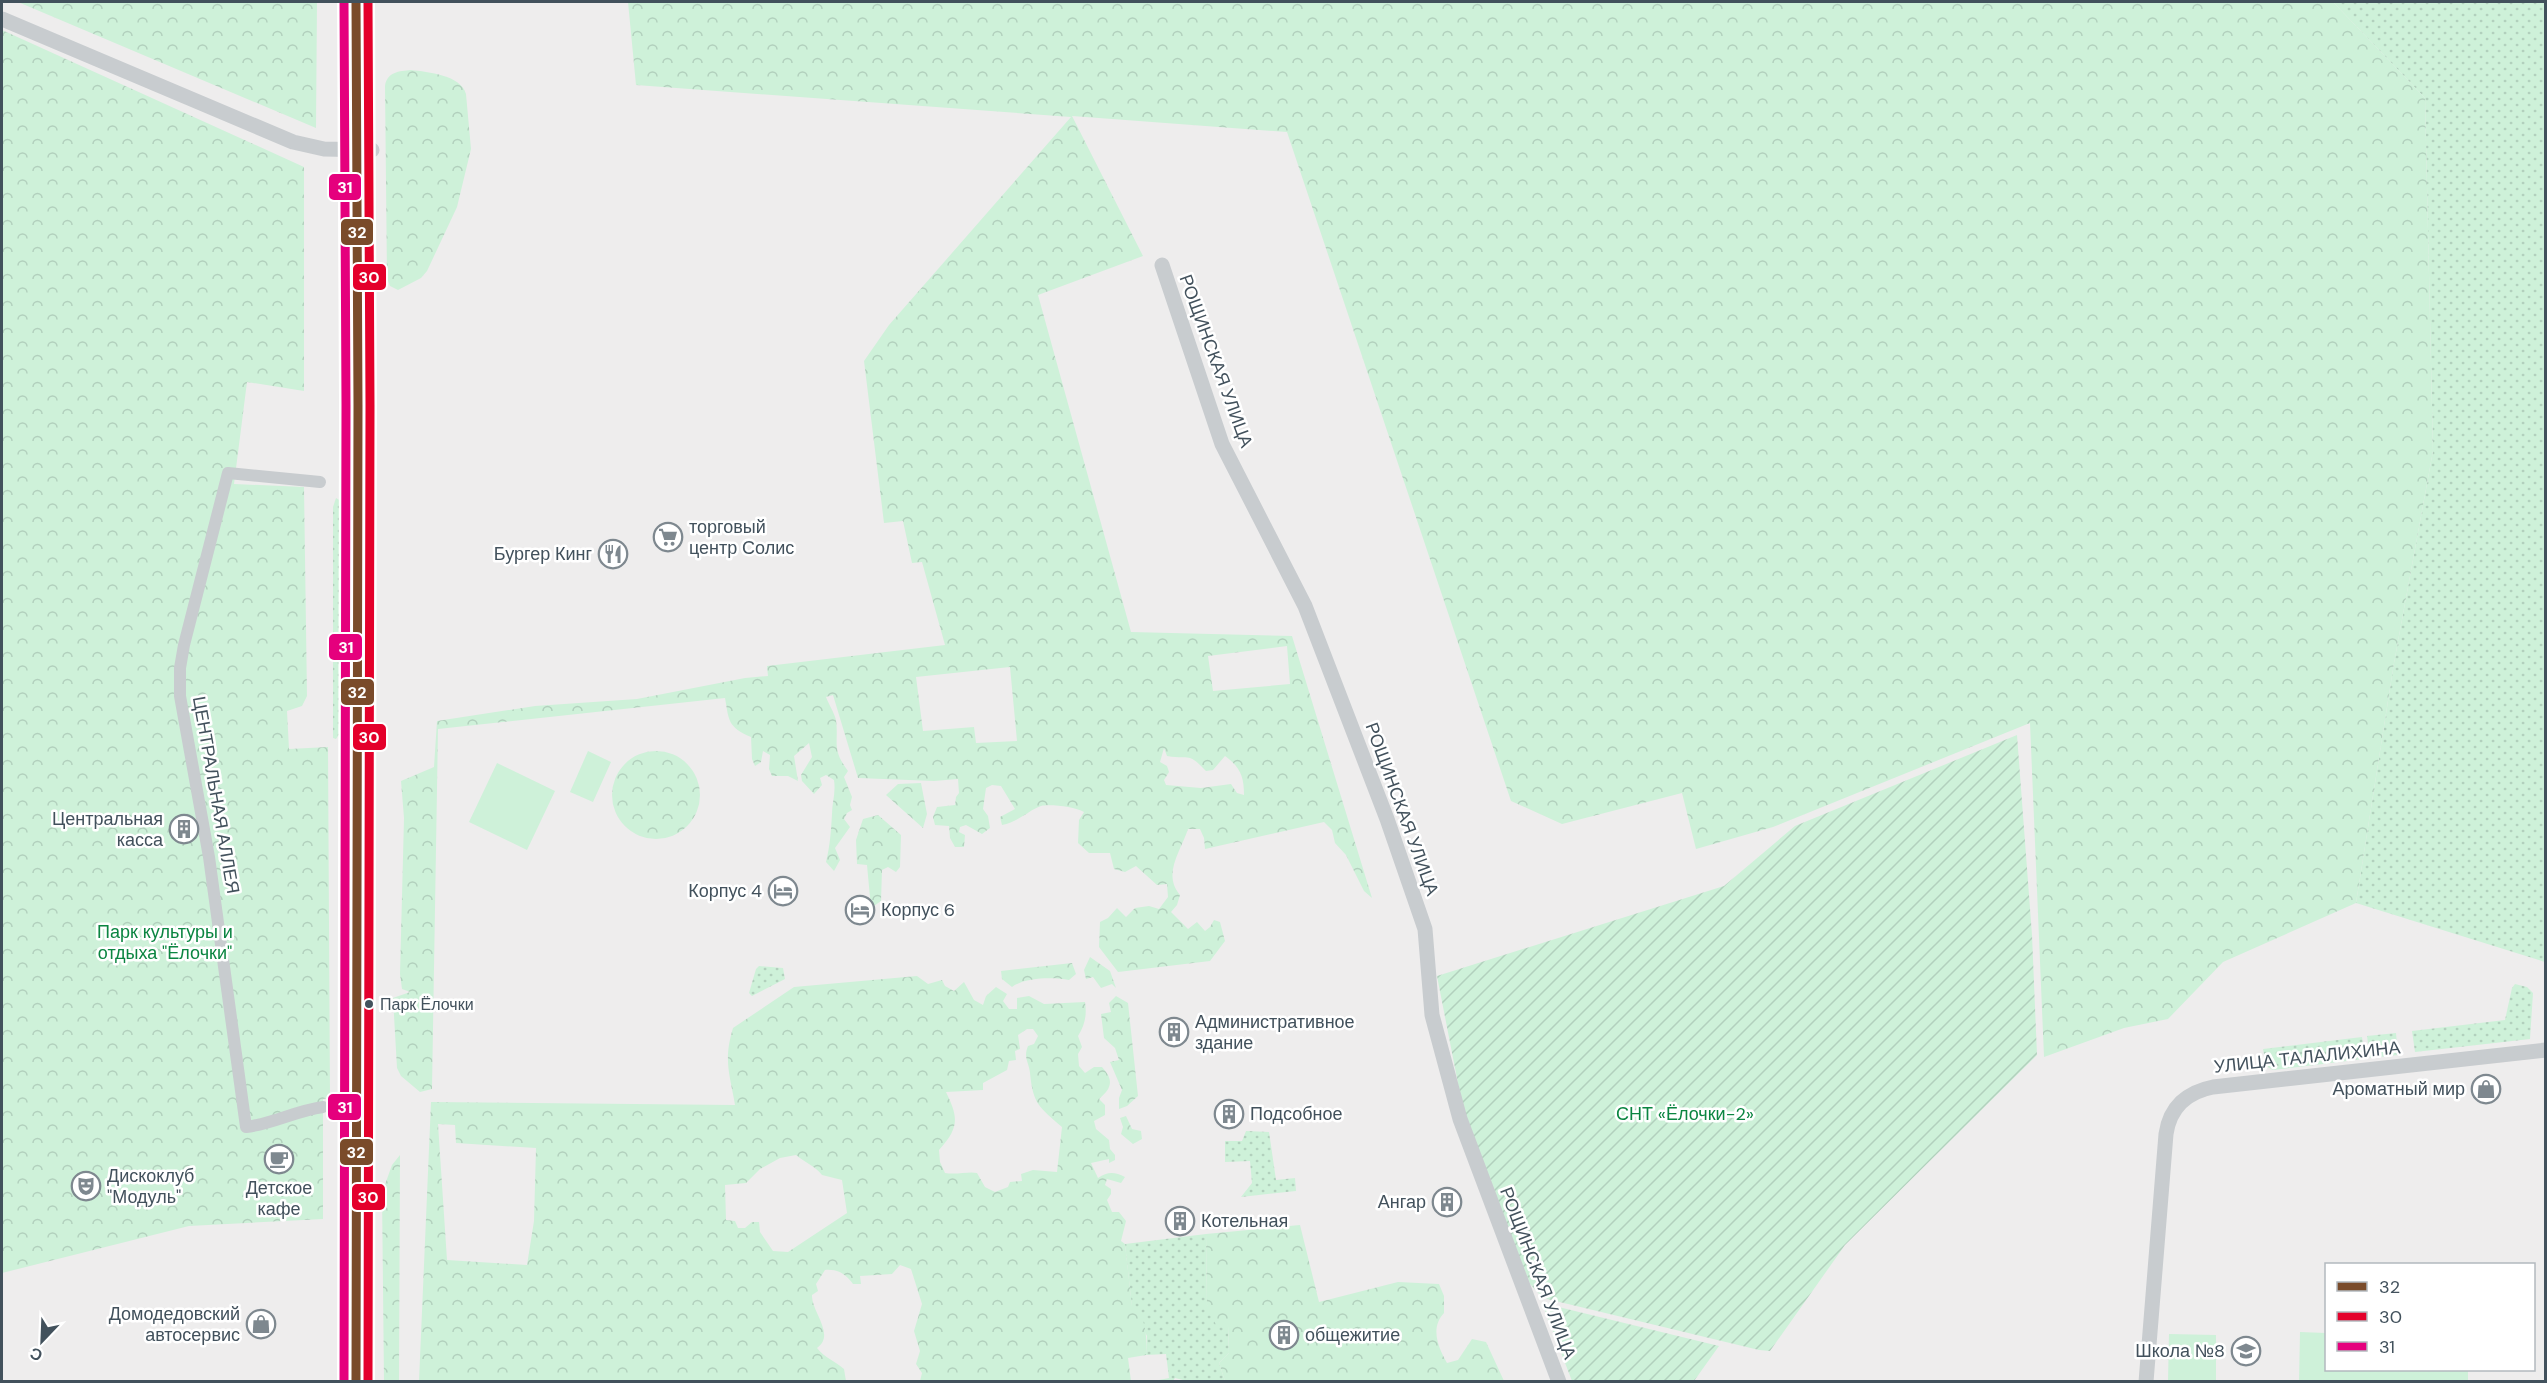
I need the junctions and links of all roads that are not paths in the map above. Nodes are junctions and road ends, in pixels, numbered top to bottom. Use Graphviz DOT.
graph roads {
  1 [pos="356,2"];
  2 [pos="371,2"];
  3 [pos="2,19"];
  4 [pos="364,150"];
  5 [pos="1162,265"];
  6 [pos="320,482"];
  7 [pos="2546,1050"];
  8 [pos="323,1107"];
  9 [pos="356,1382"];
  10 [pos="370,1382"];
  11 [pos="1558,1382"];
  12 [pos="2146,1382"];
  1 -- 4 [label="main road"];
  2 -- 4 [label="main road"];
  3 -- 4 [label="street"];
  4 -- 9 [label="main road"];
  4 -- 10 [label="main road"];
  5 -- 11 [label="street, РОЩИНСКАЯ УЛИЦА"];
  6 -- 8 [label="street, ЦЕНТРАЛЬНАЯ АЛЛЕЯ"];
  7 -- 12 [label="street, УЛИЦА ТАЛАЛИХИНА"];
}
